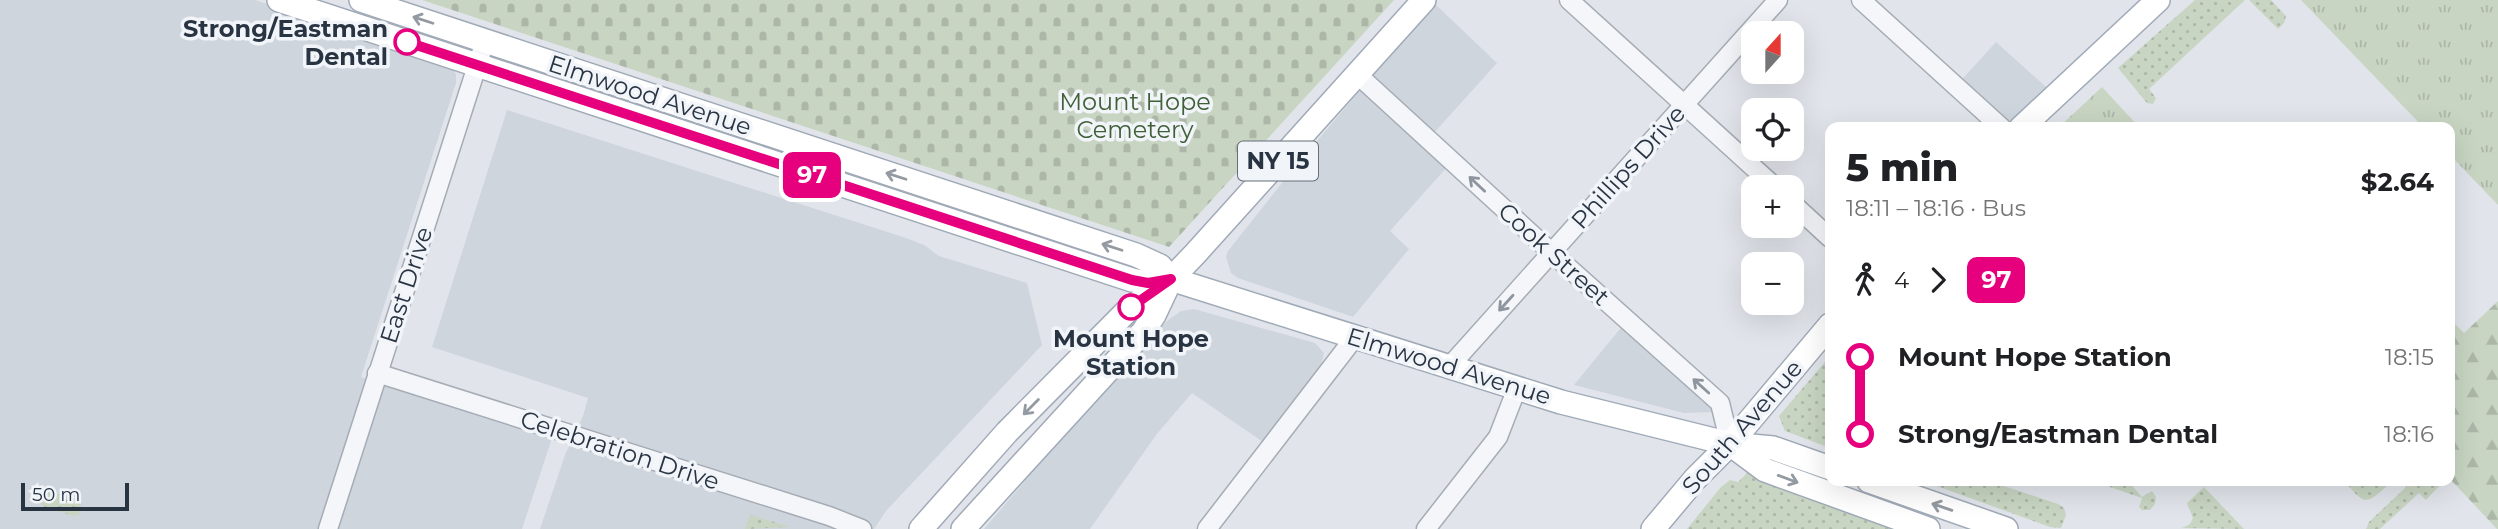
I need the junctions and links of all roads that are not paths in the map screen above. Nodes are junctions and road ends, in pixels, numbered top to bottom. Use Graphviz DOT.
graph roads {
  1 [pos="279,0"];
  2 [pos="361,0"];
  3 [pos="1424,0"];
  4 [pos="1569,0"];
  5 [pos="1778,0"];
  6 [pos="1861,0"];
  7 [pos="2158,0"];
  8 [pos="485,41"];
  9 [pos="478,65"];
  10 [pos="1358,75"];
  11 [pos="1684,105"];
  12 [pos="1995,122"];
  13 [pos="2027,122"];
  14 [pos="1762,175"];
  15 [pos="1804,214"];
  16 [pos="1825,233"];
  17 [pos="1551,252"];
  18 [pos="1171,279"];
  19 [pos="1825,331"];
  20 [pos="1355,337"];
  21 [pos="1449,367"];
  22 [pos="377,373"];
  23 [pos="1517,388"];
  24 [pos="1730,444"];
  25 [pos="1825,466"];
  26 [pos="1883,486"];
  27 [pos="328,529"];
  28 [pos="862,529"];
  29 [pos="921,529"];
  30 [pos="963,529"];
  31 [pos="1207,529"];
  32 [pos="1426,529"];
  33 [pos="1653,529"];
  34 [pos="1928,529"];
  35 [pos="2006,529"];
  1 -- 9 [label="main road, Elmwood Avenue"];
  8 -- 2 [label="main road, Elmwood Avenue, one-way"];
  3 -- 10 [label="main road, NY 15"];
  4 -- 11 [label="street"];
  5 -- 11 [label="street, Phillips Drive"];
  6 -- 12 [label="street"];
  7 -- 13 [label="main road"];
  8 -- 9 [label="street, East Drive"];
  18 -- 8 [label="main road, Elmwood Avenue, one-way"];
  9 -- 18 [label="main road, Elmwood Avenue"];
  9 -- 22 [label="street, East Drive"];
  17 -- 10 [label="street, Cook Street, one-way"];
  10 -- 18 [label="main road, NY 15"];
  11 -- 14 [label="street"];
  11 -- 17 [label="street, Phillips Drive"];
  15 -- 16 [label="street"];
  17 -- 21 [label="street, Phillips Drive, one-way"];
  24 -- 17 [label="street, Cook Street, one-way"];
  18 -- 20 [label="main road, Elmwood Avenue"];
  18 -- 29 [label="main road, NY 15, one-way"];
  18 -- 30 [label="main road, NY 15"];
  19 -- 24 [label="main road, South Avenue"];
  20 -- 21 [label="main road, Elmwood Avenue"];
  20 -- 31 [label="street"];
  21 -- 23 [label="main road, Elmwood Avenue"];
  22 -- 27 [label="street, East Drive"];
  22 -- 28 [label="street, Celebration Drive"];
  23 -- 24 [label="main road, Elmwood Avenue"];
  23 -- 32 [label="street"];
  24 -- 25 [label="main road, Elmwood Avenue"];
  24 -- 33 [label="main road, South Avenue"];
  24 -- 34 [label="main road, Elmwood Avenue, one-way"];
  35 -- 26 [label="main road, one-way"];
}
